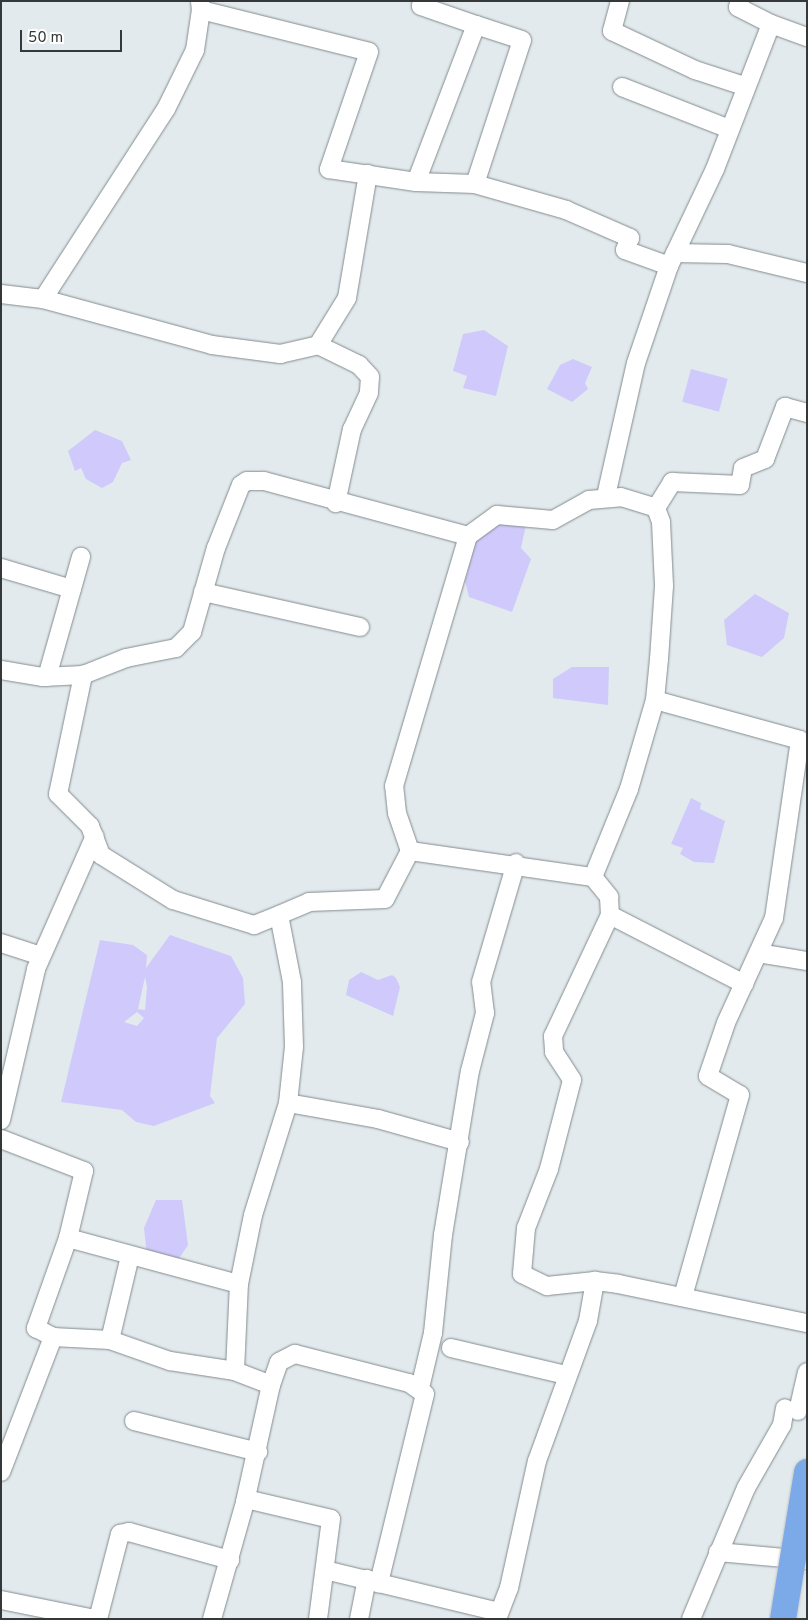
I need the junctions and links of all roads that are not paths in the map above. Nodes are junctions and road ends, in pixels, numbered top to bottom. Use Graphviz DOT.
graph roads {
  1 [pos="422,1"];
  2 [pos="620,1"];
  3 [pos="740,1"];
  4 [pos="201,6"];
  5 [pos="771,24"];
  6 [pos="476,25"];
  7 [pos="807,37"];
  8 [pos="744,86"];
  9 [pos="622,87"];
  10 [pos="729,129"];
  11 [pos="368,174"];
  12 [pos="416,182"];
  13 [pos="475,184"];
  14 [pos="672,259"];
  15 [pos="807,272"];
  16 [pos="1,294"];
  17 [pos="43,299"];
  18 [pos="318,345"];
  19 [pos="807,413"];
  20 [pos="606,496"];
  21 [pos="336,503"];
  22 [pos="656,508"];
  23 [pos="468,536"];
  24 [pos="81,557"];
  25 [pos="1,568"];
  26 [pos="72,589"];
  27 [pos="203,592"];
  28 [pos="360,627"];
  29 [pos="1,670"];
  30 [pos="83,675"];
  31 [pos="47,677"];
  32 [pos="655,700"];
  33 [pos="95,836"];
  34 [pos="410,851"];
  35 [pos="516,863"];
  36 [pos="593,877"];
  37 [pos="278,915"];
  38 [pos="610,915"];
  39 [pos="1,942"];
  40 [pos="758,953"];
  41 [pos="40,956"];
  42 [pos="807,961"];
  43 [pos="744,984"];
  44 [pos="4,1086"];
  45 [pos="288,1103"];
  46 [pos="1,1120"];
  47 [pos="1,1139"];
  48 [pos="460,1142"];
  49 [pos="68,1238"];
  50 [pos="130,1256"];
  51 [pos="595,1281"];
  52 [pos="239,1284"];
  53 [pos="683,1297"];
  54 [pos="807,1324"];
  55 [pos="53,1337"];
  56 [pos="110,1340"];
  57 [pos="451,1348"];
  58 [pos="235,1371"];
  59 [pos="807,1372"];
  60 [pos="566,1375"];
  61 [pos="271,1386"];
  62 [pos="420,1388"];
  63 [pos="790,1409"];
  64 [pos="134,1421"];
  65 [pos="258,1452"];
  66 [pos="1,1472"];
  67 [pos="807,1472"];
  68 [pos="246,1499"];
  69 [pos="718,1552"];
  70 [pos="230,1560"];
  71 [pos="807,1560"];
  72 [pos="324,1570"];
  73 [pos="373,1581"];
  74 [pos="1,1600"];
  75 [pos="498,1615"];
  76 [pos="96,1619"];
  77 [pos="212,1619"];
  78 [pos="318,1619"];
  79 [pos="359,1619"];
  80 [pos="691,1619"];
  81 [pos="783,1619"];
  1 -- 6 [label="street"];
  2 -- 8 [label="street"];
  3 -- 5 [label="street"];
  4 -- 11 [label="street"];
  4 -- 17 [label="street"];
  5 -- 7 [label="street"];
  5 -- 8 [label="street"];
  6 -- 12 [label="street"];
  6 -- 13 [label="street"];
  8 -- 10 [label="street"];
  9 -- 10 [label="street"];
  10 -- 14 [label="street"];
  11 -- 12 [label="street"];
  11 -- 18 [label="street"];
  12 -- 13 [label="street"];
  13 -- 14 [label="street"];
  14 -- 15 [label="street"];
  14 -- 20 [label="street"];
  16 -- 17 [label="street"];
  17 -- 18 [label="street"];
  18 -- 21 [label="street"];
  19 -- 22 [label="street"];
  20 -- 22 [label="street"];
  20 -- 23 [label="street"];
  21 -- 23 [label="street"];
  21 -- 27 [label="street"];
  22 -- 32 [label="street"];
  23 -- 34 [label="street"];
  24 -- 26 [label="street"];
  25 -- 26 [label="street"];
  26 -- 31 [label="street"];
  27 -- 28 [label="street"];
  27 -- 30 [label="street"];
  29 -- 31 [label="street"];
  30 -- 31 [label="street"];
  30 -- 33 [label="street"];
  32 -- 36 [label="street"];
  32 -- 40 [label="street"];
  33 -- 37 [label="street"];
  33 -- 41 [label="street"];
  34 -- 35 [label="street"];
  34 -- 37 [label="street"];
  35 -- 36 [label="street"];
  35 -- 48 [label="street"];
  36 -- 38 [label="street"];
  37 -- 45 [label="street"];
  38 -- 43 [label="street"];
  38 -- 51 [label="street"];
  39 -- 41 [label="street"];
  40 -- 42 [label="street"];
  40 -- 43 [label="street"];
  41 -- 44 [label="street"];
  43 -- 53 [label="street"];
  44 -- 46 [label="street"];
  45 -- 48 [label="street"];
  45 -- 52 [label="street"];
  47 -- 49 [label="street"];
  48 -- 62 [label="street"];
  49 -- 50 [label="street"];
  49 -- 55 [label="street"];
  50 -- 52 [label="street"];
  50 -- 56 [label="street"];
  51 -- 53 [label="street"];
  51 -- 60 [label="street"];
  52 -- 58 [label="street"];
  53 -- 54 [label="street"];
  55 -- 56 [label="street"];
  55 -- 66 [label="street"];
  56 -- 58 [label="street"];
  57 -- 60 [label="street"];
  58 -- 61 [label="street"];
  59 -- 63 [label="street"];
  60 -- 75 [label="street"];
  61 -- 62 [label="street"];
  61 -- 65 [label="street"];
  62 -- 73 [label="street"];
  63 -- 69 [label="street"];
  64 -- 65 [label="street"];
  65 -- 68 [label="street"];
  67 -- 81 [label="highway, bridge"];
  68 -- 70 [label="street"];
  68 -- 72 [label="street"];
  69 -- 71 [label="street"];
  69 -- 80 [label="street"];
  70 -- 76 [label="street"];
  70 -- 77 [label="street"];
  72 -- 73 [label="street"];
  72 -- 78 [label="street"];
  73 -- 75 [label="street"];
  73 -- 79 [label="street"];
  74 -- 76 [label="street"];
}
